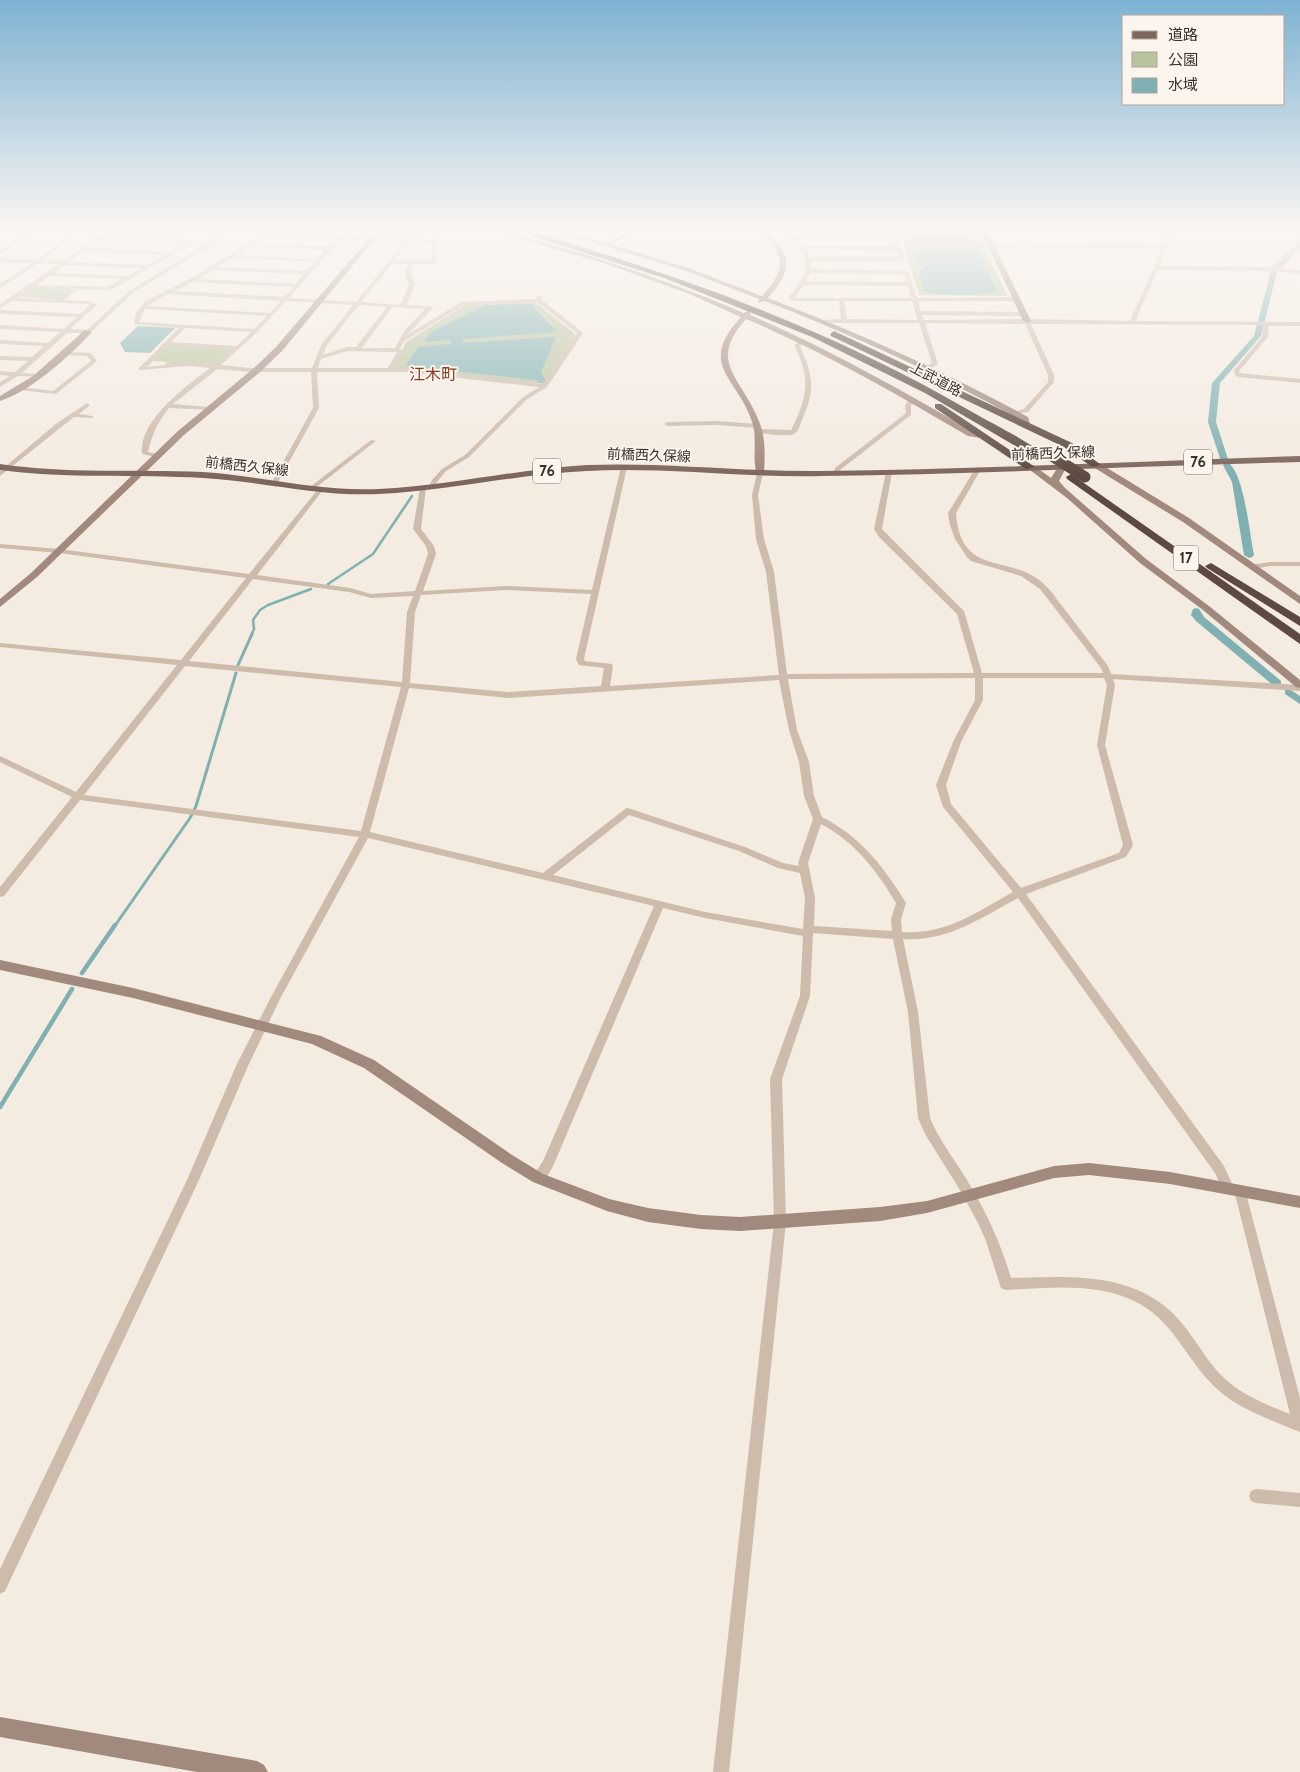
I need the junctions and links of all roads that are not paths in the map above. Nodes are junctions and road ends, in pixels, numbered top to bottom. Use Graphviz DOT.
graph roads {
  1 [pos="0,312"];
  2 [pos="86,312"];
  3 [pos="110,312"];
  4 [pos="141,312"];
  5 [pos="227,312"];
  6 [pos="271,312"];
  7 [pos="311,312"];
  8 [pos="351,312"];
  9 [pos="386,312"];
  10 [pos="426,312"];
  11 [pos="449,312"];
  12 [pos="554,312"];
  13 [pos="740,312"];
  14 [pos="768,312"];
  15 [pos="768,312"];
  16 [pos="796,312"];
  17 [pos="843,312"];
  18 [pos="919,312"];
  19 [pos="1137,312"];
  20 [pos="269,314"];
  21 [pos="746,314"];
  22 [pos="1023,314"];
  23 [pos="777,315"];
  24 [pos="81,316"];
  25 [pos="844,320"];
  26 [pos="921,320"];
  27 [pos="823,321"];
  28 [pos="1027,321"];
  29 [pos="1132,322"];
  30 [pos="1267,323"];
  31 [pos="1300,324"];
  32 [pos="0,327"];
  33 [pos="183,327"];
  34 [pos="65,330"];
  35 [pos="254,331"];
  36 [pos="88,332"];
  37 [pos="400,341"];
  38 [pos="804,341"];
  39 [pos="0,342"];
  40 [pos="49,344"];
  41 [pos="167,344"];
  42 [pos="238,348"];
  43 [pos="358,349"];
  44 [pos="397,350"];
  45 [pos="66,353"];
  46 [pos="0,358"];
  47 [pos="319,358"];
  48 [pos="34,359"];
  49 [pos="216,367"];
  50 [pos="927,368"];
  51 [pos="257,370"];
  52 [pos="314,370"];
  53 [pos="390,370"];
  54 [pos="0,373"];
  55 [pos="17,374"];
  56 [pos="40,376"];
  57 [pos="1300,381"];
  58 [pos="0,386"];
  59 [pos="545,386"];
  60 [pos="21,388"];
  61 [pos="0,399"];
  62 [pos="912,400"];
  63 [pos="87,405"];
  64 [pos="168,406"];
  65 [pos="209,409"];
  66 [pos="1015,414"];
  67 [pos="75,415"];
  68 [pos="91,417"];
  69 [pos="667,424"];
  70 [pos="1026,424"];
  71 [pos="757,428"];
  72 [pos="981,436"];
  73 [pos="1053,438"];
  74 [pos="373,441"];
  75 [pos="157,455"];
  76 [pos="1300,459"];
  77 [pos="1096,465"];
  78 [pos="1063,466"];
  79 [pos="624,467"];
  80 [pos="1030,467"];
  81 [pos="978,469"];
  82 [pos="2,470"];
  83 [pos="889,472"];
  84 [pos="141,473"];
  85 [pos="760,474"];
  86 [pos="836,474"];
  87 [pos="275,482"];
  88 [pos="316,488"];
  89 [pos="427,488"];
  90 [pos="1070,496"];
  91 [pos="0,546"];
  92 [pos="59,551"];
  93 [pos="1300,564"];
  94 [pos="1212,566"];
  95 [pos="1253,567"];
  96 [pos="250,578"];
  97 [pos="1219,581"];
  98 [pos="596,592"];
  99 [pos="417,594"];
  100 [pos="1300,601"];
  101 [pos="0,604"];
  102 [pos="1300,622"];
  103 [pos="1300,631"];
  104 [pos="1300,640"];
  105 [pos="0,645"];
  106 [pos="1300,652"];
  107 [pos="183,663"];
  108 [pos="979,675"];
  109 [pos="1110,676"];
  110 [pos="783,677"];
  111 [pos="406,684"];
  112 [pos="1300,686"];
  113 [pos="605,688"];
  114 [pos="0,759"];
  115 [pos="80,797"];
  116 [pos="818,819"];
  117 [pos="366,834"];
  118 [pos="803,870"];
  119 [pos="547,875"];
  120 [pos="1018,893"];
  121 [pos="0,894"];
  122 [pos="660,904"];
  123 [pos="807,931"];
  124 [pos="897,934"];
  125 [pos="0,965"];
  126 [pos="262,1025"];
  127 [pos="538,1178"];
  128 [pos="1234,1189"];
  129 [pos="971,1196"];
  130 [pos="1300,1202"];
  131 [pos="780,1222"];
  132 [pos="1300,1425"];
  133 [pos="1256,1496"];
  134 [pos="1300,1500"];
  135 [pos="0,1586"];
  136 [pos="0,1727"];
  137 [pos="257,1772"];
  138 [pos="721,1772"];
  1 -- 24 [label="street"];
  2 -- 24 [label="street"];
  3 -- 36 [label="street"];
  4 -- 33 [label="street"];
  5 -- 20 [label="street"];
  6 -- 20 [label="street"];
  7 -- 51 [label="street"];
  8 -- 47 [label="street"];
  9 -- 43 [label="street"];
  10 -- 37 [label="street"];
  11 -- 37 [label="street"];
  12 -- 59 [label="street"];
  13 -- 21 [label="street"];
  14 -- 23 [label="highway, 上武道路 / 17"];
  15 -- 23 [label="highway, 上武道路 / 17"];
  16 -- 27 [label="street"];
  17 -- 25 [label="street"];
  18 -- 22 [label="street"];
  18 -- 26 [label="street"];
  19 -- 29 [label="street"];
  20 -- 35 [label="street"];
  21 -- 38 [label="street"];
  21 -- 71 [label="street"];
  22 -- 28 [label="street"];
  23 -- 70 [label="highway"];
  23 -- 72 [label="highway"];
  23 -- 94 [label="highway, 上武道路 / 17, bridge"];
  23 -- 97 [label="highway, 上武道路 / 17"];
  24 -- 34 [label="street"];
  25 -- 26 [label="street"];
  25 -- 27 [label="street"];
  26 -- 28 [label="street"];
  26 -- 50 [label="street"];
  27 -- 50 [label="street"];
  28 -- 29 [label="street"];
  28 -- 66 [label="street"];
  29 -- 30 [label="street"];
  30 -- 31 [label="street"];
  30 -- 57 [label="street"];
  32 -- 34 [label="street"];
  33 -- 35 [label="street"];
  33 -- 41 [label="street"];
  34 -- 36 [label="street"];
  34 -- 40 [label="street"];
  35 -- 42 [label="street"];
  36 -- 45 [label="street"];
  37 -- 44 [label="street"];
  38 -- 62 [label="street"];
  38 -- 71 [label="street"];
  39 -- 40 [label="street"];
  40 -- 48 [label="street"];
  41 -- 42 [label="street"];
  41 -- 49 [label="street"];
  42 -- 49 [label="street"];
  43 -- 44 [label="street"];
  43 -- 47 [label="street"];
  44 -- 53 [label="street"];
  45 -- 56 [label="street"];
  45 -- 60 [label="street"];
  46 -- 48 [label="street"];
  47 -- 52 [label="street"];
  48 -- 55 [label="street"];
  49 -- 51 [label="street"];
  49 -- 64 [label="street"];
  50 -- 66 [label="street"];
  51 -- 52 [label="street"];
  51 -- 65 [label="street"];
  52 -- 53 [label="street"];
  52 -- 87 [label="street"];
  53 -- 59 [label="street"];
  54 -- 55 [label="street"];
  55 -- 56 [label="street"];
  55 -- 58 [label="street"];
  56 -- 60 [label="street"];
  59 -- 89 [label="street"];
  60 -- 61 [label="street"];
  62 -- 72 [label="street"];
  62 -- 86 [label="street"];
  63 -- 67 [label="street"];
  64 -- 65 [label="street"];
  64 -- 75 [label="street"];
  65 -- 75 [label="street"];
  66 -- 70 [label="street"];
  67 -- 68 [label="street"];
  67 -- 82 [label="street"];
  69 -- 71 [label="street"];
  70 -- 73 [label="highway"];
  71 -- 85 [label="street"];
  72 -- 80 [label="highway"];
  73 -- 77 [label="highway"];
  73 -- 78 [label="highway"];
  74 -- 88 [label="street"];
  75 -- 84 [label="street"];
  76 -- 77 [label="main road, 前橋西久保線 / 76"];
  77 -- 78 [label="main road, 前橋西久保線 / 76"];
  77 -- 95 [label="street"];
  78 -- 80 [label="main road, 前橋西久保線 / 76"];
  78 -- 90 [label="street"];
  79 -- 85 [label="main road, 前橋西久保線 / 76"];
  79 -- 89 [label="main road, 前橋西久保線 / 76"];
  79 -- 98 [label="street"];
  80 -- 81 [label="main road, 前橋西久保線 / 76"];
  80 -- 90 [label="street"];
  81 -- 83 [label="main road, 前橋西久保線 / 76"];
  81 -- 109 [label="street"];
  82 -- 84 [label="main road, 前橋西久保線 / 76"];
  83 -- 86 [label="main road, 前橋西久保線 / 76"];
  83 -- 108 [label="street"];
  84 -- 87 [label="main road, 前橋西久保線 / 76"];
  84 -- 92 [label="street"];
  85 -- 86 [label="main road, 前橋西久保線 / 76"];
  85 -- 110 [label="street"];
  87 -- 88 [label="main road, 前橋西久保線 / 76"];
  88 -- 89 [label="main road, 前橋西久保線 / 76"];
  88 -- 96 [label="street"];
  89 -- 99 [label="street"];
  90 -- 112 [label="street"];
  91 -- 92 [label="street"];
  92 -- 96 [label="street"];
  92 -- 101 [label="street"];
  93 -- 95 [label="street"];
  94 -- 102 [label="highway, 17"];
  94 -- 103 [label="highway, 上武道路 / 17"];
  95 -- 100 [label="street"];
  96 -- 99 [label="street"];
  96 -- 107 [label="street"];
  97 -- 104 [label="highway, 上武道路 / 17"];
  97 -- 106 [label="highway, 17"];
  98 -- 99 [label="street"];
  98 -- 113 [label="street"];
  99 -- 111 [label="street"];
  105 -- 107 [label="street"];
  107 -- 111 [label="street"];
  107 -- 115 [label="street"];
  108 -- 109 [label="street"];
  108 -- 110 [label="street"];
  108 -- 120 [label="street"];
  109 -- 112 [label="street"];
  109 -- 120 [label="street"];
  110 -- 113 [label="street"];
  110 -- 116 [label="street"];
  111 -- 113 [label="street"];
  111 -- 117 [label="street"];
  114 -- 115 [label="street"];
  115 -- 117 [label="street"];
  115 -- 121 [label="street"];
  116 -- 118 [label="street"];
  116 -- 124 [label="street"];
  117 -- 119 [label="street"];
  117 -- 126 [label="street"];
  118 -- 119 [label="street"];
  118 -- 123 [label="street"];
  119 -- 122 [label="street"];
  120 -- 124 [label="street"];
  120 -- 128 [label="street"];
  122 -- 123 [label="street"];
  122 -- 127 [label="street"];
  123 -- 124 [label="street"];
  123 -- 131 [label="street"];
  124 -- 129 [label="street"];
  125 -- 126 [label="street"];
  126 -- 127 [label="street"];
  126 -- 135 [label="street"];
  127 -- 131 [label="street"];
  128 -- 129 [label="street"];
  128 -- 130 [label="street"];
  128 -- 132 [label="street"];
  129 -- 131 [label="street"];
  129 -- 132 [label="street"];
  131 -- 138 [label="street"];
  133 -- 134 [label="street"];
  136 -- 137 [label="street"];
}
